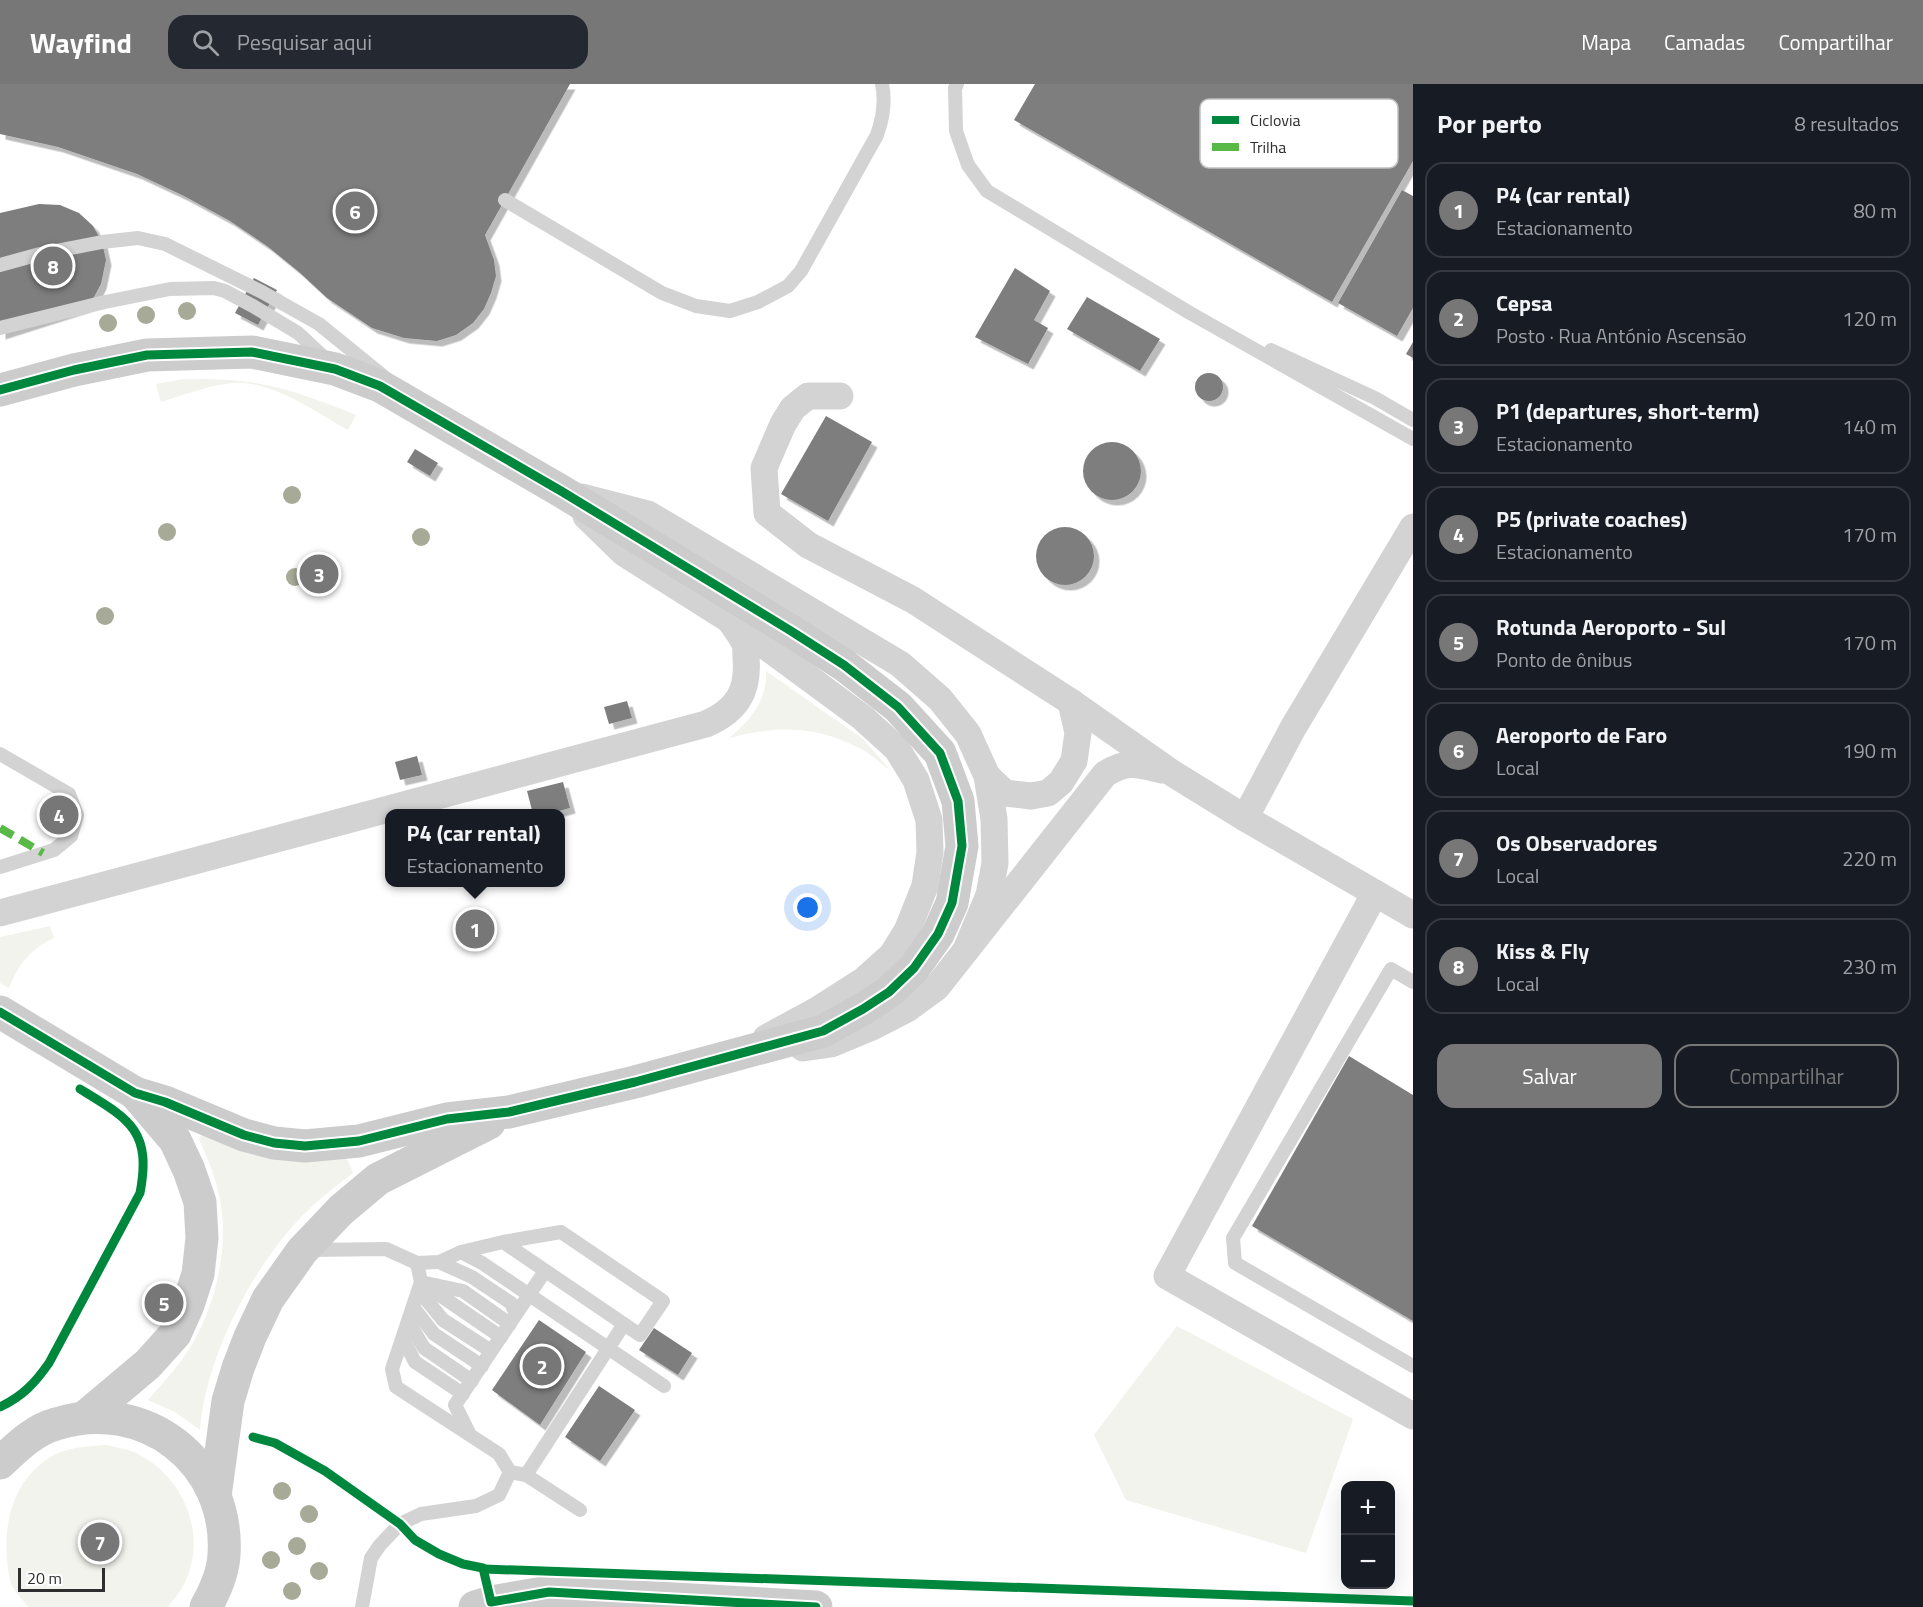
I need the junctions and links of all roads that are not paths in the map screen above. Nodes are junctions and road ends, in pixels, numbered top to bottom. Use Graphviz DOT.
graph roads {
  1 [pos="882,84"];
  2 [pos="957,84"];
  3 [pos="505,200"];
  4 [pos="0,265"];
  5 [pos="1190,313"];
  6 [pos="0,328"];
  7 [pos="335,369"];
  8 [pos="0,390"];
  9 [pos="840,396"];
  10 [pos="434,416"];
  11 [pos="1413,420"];
  12 [pos="1413,439"];
  13 [pos="561,491"];
  14 [pos="1413,527"];
  15 [pos="730,620"];
  16 [pos="1071,702"];
  17 [pos="0,754"];
  18 [pos="1172,773"];
  19 [pos="987,776"];
  20 [pos="390,809"];
  21 [pos="385,810"];
  22 [pos="1245,818"];
  23 [pos="0,867"];
  24 [pos="1376,893"];
  25 [pos="0,914"];
  26 [pos="1413,915"];
  27 [pos="966,950"];
  28 [pos="1413,981"];
  29 [pos="0,1012"];
  30 [pos="725,1059"];
  31 [pos="135,1093"];
  32 [pos="509,1112"];
  33 [pos="503,1242"];
  34 [pos="302,1251"];
  35 [pos="461,1252"];
  36 [pos="439,1262"];
  37 [pos="417,1263"];
  38 [pos="545,1271"];
  39 [pos="420,1287"];
  40 [pos="529,1295"];
  41 [pos="413,1307"];
  42 [pos="513,1319"];
  43 [pos="408,1321"];
  44 [pos="624,1324"];
  45 [pos="501,1337"];
  46 [pos="403,1339"];
  47 [pos="608,1348"];
  48 [pos="491,1352"];
  49 [pos="482,1366"];
  50 [pos="1413,1366"];
  51 [pos="472,1381"];
  52 [pos="664,1386"];
  53 [pos="463,1394"];
  54 [pos="1413,1416"];
  55 [pos="85,1417"];
  56 [pos="470,1435"];
  57 [pos="13,1437"];
  58 [pos="0,1463"];
  59 [pos="510,1472"];
  60 [pos="526,1475"];
  61 [pos="215,1496"];
  62 [pos="580,1510"];
  63 [pos="545,1599"];
  64 [pos="215,1600"];
  65 [pos="629,1602"];
  66 [pos="362,1607"];
  67 [pos="475,1607"];
  68 [pos="816,1607"];
  1 -- 3 [label="lane"];
  2 -- 5 [label="lane"];
  4 -- 10 [label="lane"];
  5 -- 11 [label="lane"];
  5 -- 12 [label="lane"];
  6 -- 7 [label="lane"];
  7 -- 8 [label="street"];
  7 -- 10 [label="street"];
  9 -- 16 [label="street"];
  10 -- 13 [label="street"];
  13 -- 15 [label="street"];
  13 -- 19 [label="street"];
  13 -- 30 [label="street"];
  14 -- 22 [label="street"];
  15 -- 20 [label="street"];
  15 -- 30 [label="street"];
  16 -- 18 [label="street"];
  16 -- 19 [label="street"];
  17 -- 23 [label="lane"];
  18 -- 22 [label="street"];
  18 -- 27 [label="street"];
  19 -- 27 [label="street"];
  21 -- 25 [label="street"];
  22 -- 24 [label="street"];
  24 -- 26 [label="street"];
  24 -- 54 [label="street"];
  27 -- 30 [label="street"];
  28 -- 50 [label="lane"];
  29 -- 31 [label="street"];
  30 -- 32 [label="street"];
  31 -- 32 [label="street"];
  31 -- 55 [label="street"];
  32 -- 34 [label="street"];
  33 -- 35 [label="lane"];
  33 -- 38 [label="lane"];
  33 -- 44 [label="lane"];
  34 -- 37 [label="lane"];
  34 -- 61 [label="street"];
  35 -- 36 [label="lane"];
  35 -- 40 [label="lane"];
  36 -- 37 [label="lane"];
  36 -- 42 [label="lane"];
  37 -- 39 [label="lane"];
  38 -- 40 [label="lane"];
  38 -- 44 [label="lane"];
  39 -- 41 [label="lane"];
  39 -- 42 [label="lane"];
  39 -- 45 [label="lane"];
  39 -- 48 [label="lane"];
  40 -- 42 [label="lane"];
  40 -- 47 [label="lane"];
  41 -- 43 [label="lane"];
  41 -- 49 [label="lane"];
  42 -- 45 [label="lane"];
  43 -- 46 [label="lane"];
  43 -- 51 [label="lane"];
  44 -- 47 [label="lane"];
  45 -- 48 [label="lane"];
  46 -- 53 [label="lane"];
  46 -- 56 [label="lane"];
  47 -- 52 [label="lane"];
  47 -- 60 [label="lane"];
  48 -- 49 [label="lane"];
  49 -- 51 [label="lane"];
  51 -- 53 [label="lane"];
  53 -- 56 [label="lane"];
  55 -- 57 [label="street"];
  55 -- 61 [label="street"];
  56 -- 59 [label="lane"];
  57 -- 58 [label="street"];
  59 -- 60 [label="lane"];
  59 -- 66 [label="lane"];
  60 -- 62 [label="lane"];
  61 -- 64 [label="street"];
  63 -- 65 [label="street"];
  63 -- 67 [label="street"];
  65 -- 68 [label="street"];
}
